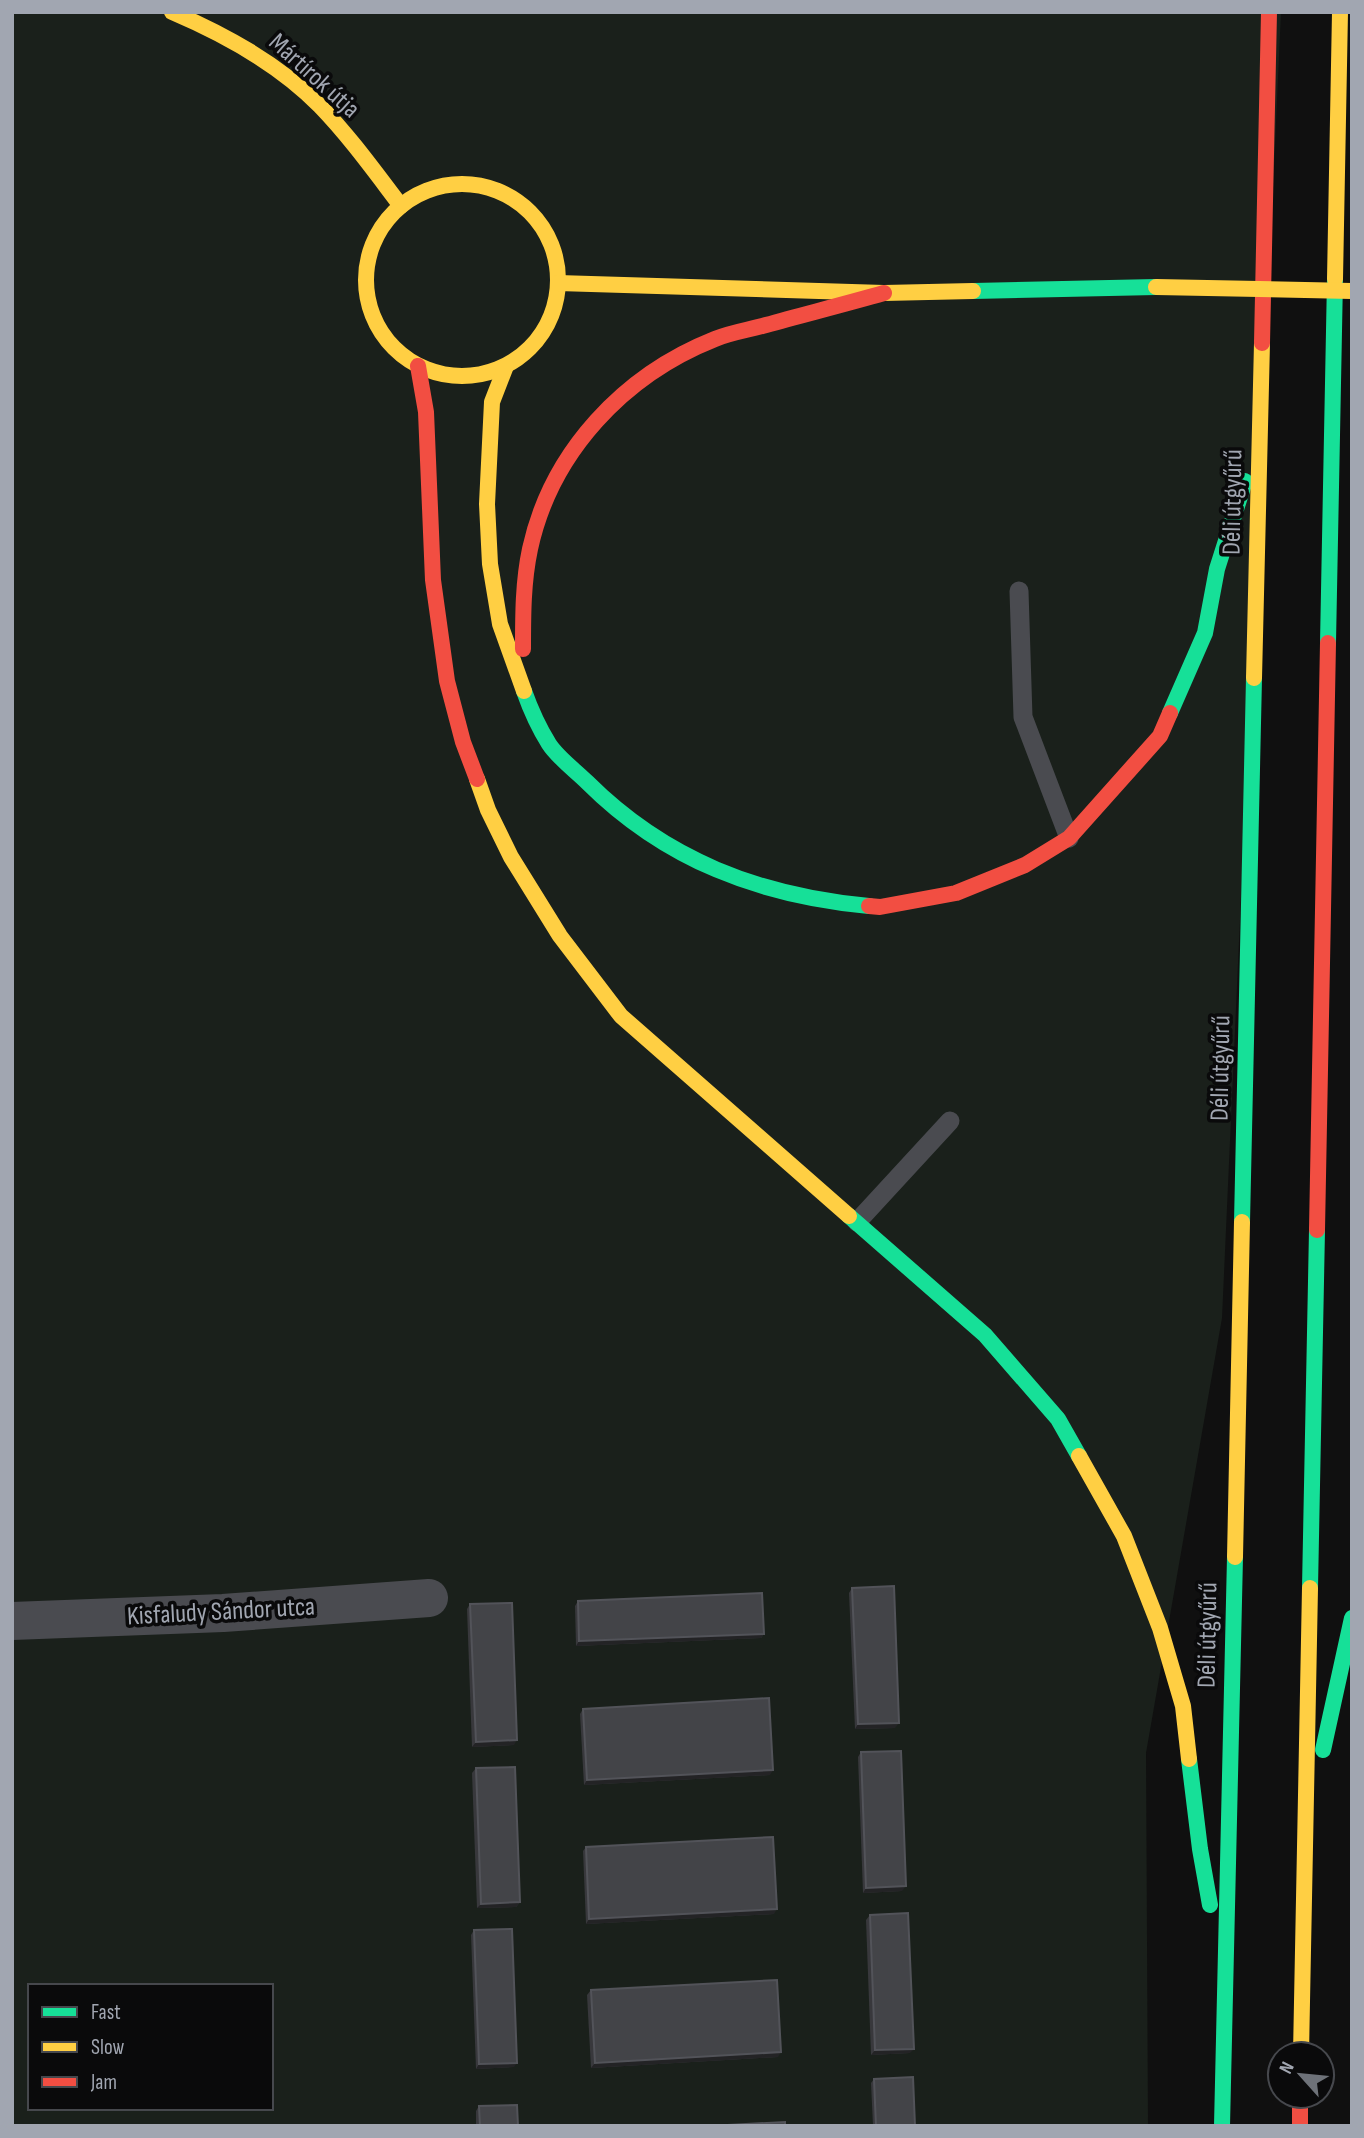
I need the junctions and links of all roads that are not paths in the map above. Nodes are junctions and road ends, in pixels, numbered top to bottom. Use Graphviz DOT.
graph roads {
  1 [pos="172,12"];
  2 [pos="1269,12"];
  3 [pos="1340,12"];
  4 [pos="401,206"];
  5 [pos="558,282"];
  6 [pos="1352,291"];
  7 [pos="884,293"];
  8 [pos="418,366"];
  9 [pos="506,366"];
  10 [pos="1260,385"];
  11 [pos="1019,591"];
  12 [pos="525,695"];
  13 [pos="1069,838"];
  14 [pos="950,1121"];
  15 [pos="857,1222"];
  16 [pos="429,1598"];
  17 [pos="1352,1618"];
  18 [pos="12,1621"];
  19 [pos="1305,1834"];
  20 [pos="1225,1990"];
  21 [pos="1301,2040"];
  22 [pos="1222,2126"];
  1 -- 4 [label="main road, Mártírok útja"];
  2 -- 10 [label="main road, Déli útgyűrű"];
  3 -- 19 [label="main road"];
  4 -- 5 [label="main road"];
  4 -- 8 [label="main road"];
  5 -- 7 [label="main road"];
  5 -- 9 [label="main road"];
  6 -- 7 [label="main road, bridge"];
  7 -- 12 [label="main road"];
  8 -- 9 [label="main road"];
  8 -- 15 [label="main road"];
  9 -- 12 [label="main road"];
  10 -- 13 [label="main road"];
  10 -- 20 [label="main road, Déli útgyűrű"];
  11 -- 13 [label="lane"];
  12 -- 13 [label="main road"];
  14 -- 15 [label="lane"];
  15 -- 20 [label="main road"];
  16 -- 18 [label="street, Kisfaludy Sándor utca"];
  17 -- 19 [label="main road"];
  19 -- 21 [label="main road"];
  20 -- 22 [label="main road, Déli útgyűrű"];
}
